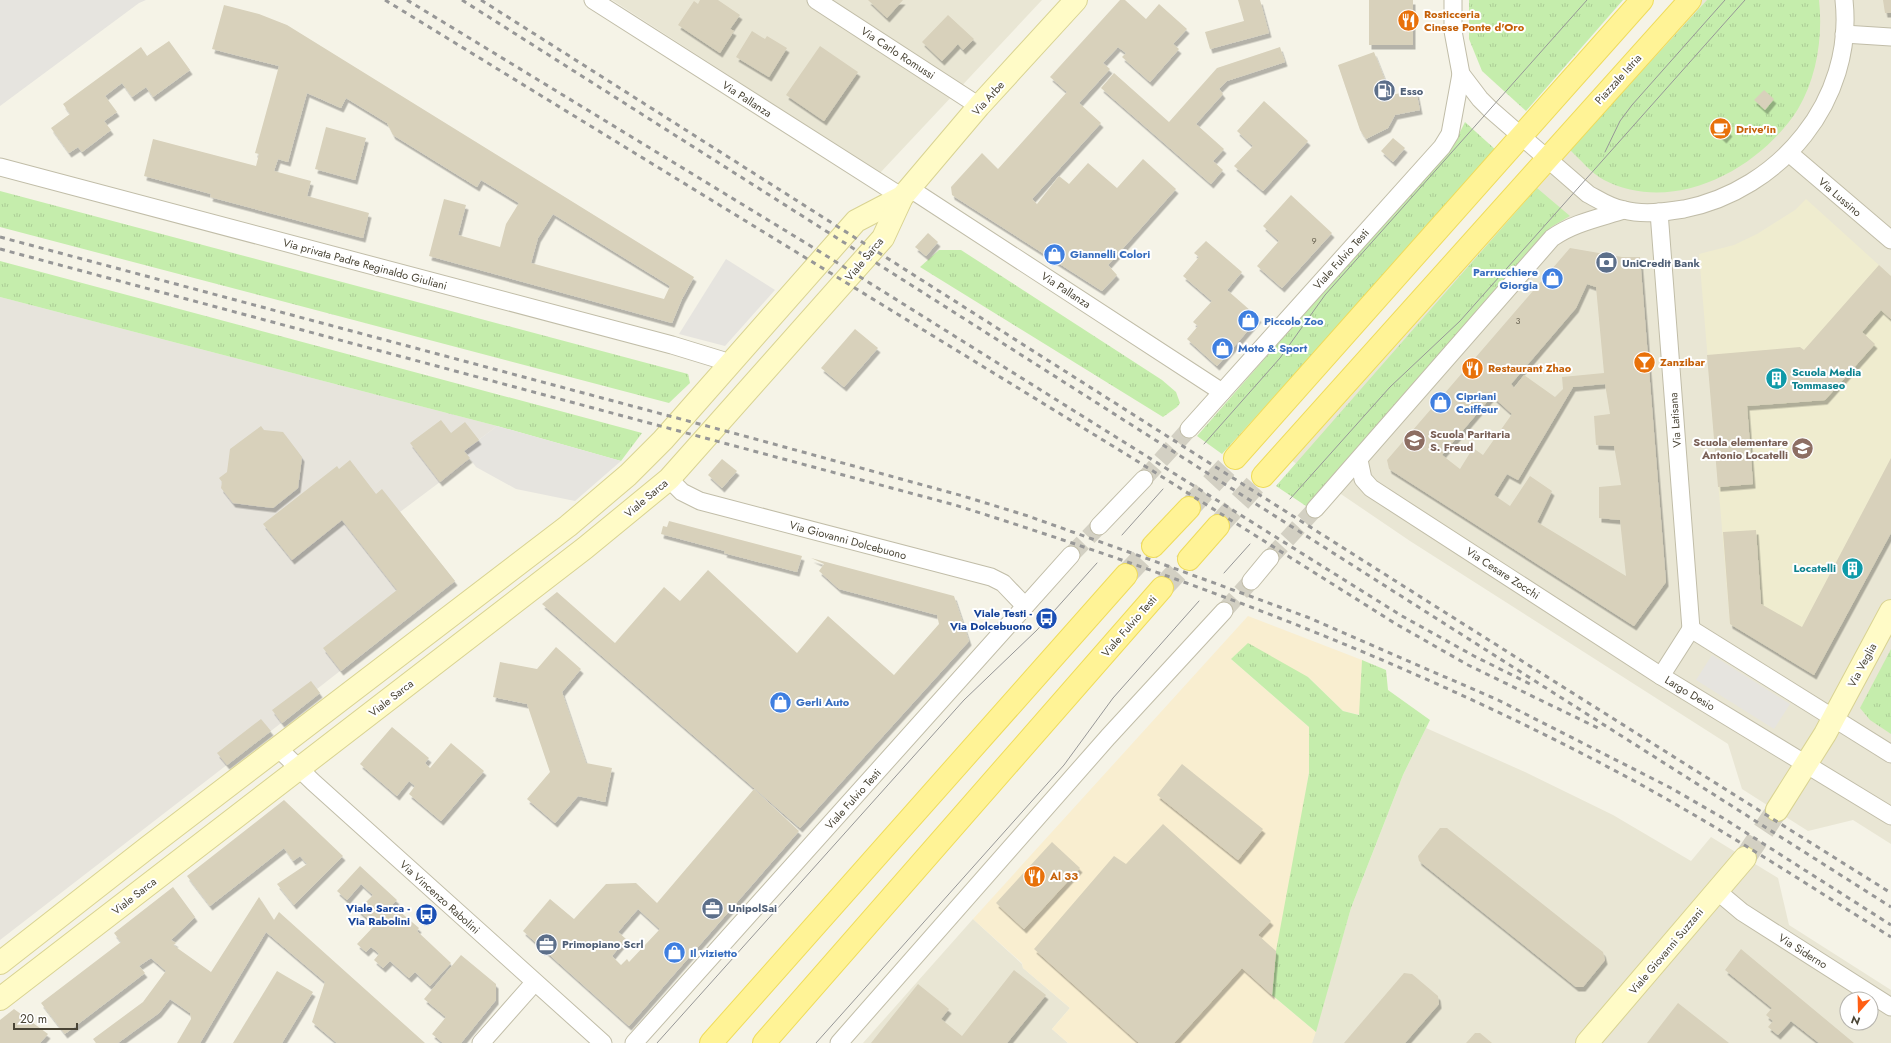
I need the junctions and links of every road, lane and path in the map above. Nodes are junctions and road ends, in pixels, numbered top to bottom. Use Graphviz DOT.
graph roads {
  1 [pos="593,0"];
  2 [pos="816,0"];
  3 [pos="1076,0"];
  4 [pos="1453,0"];
  5 [pos="1642,0"];
  6 [pos="1690,0"];
  7 [pos="1844,0"];
  8 [pos="1844,34"];
  9 [pos="1891,37"];
  10 [pos="1461,74"];
  11 [pos="979,106"];
  12 [pos="1522,137"];
  13 [pos="1789,153"];
  14 [pos="1546,158"];
  15 [pos="0,167"];
  16 [pos="905,192"];
  17 [pos="1624,210"];
  18 [pos="1659,212"];
  19 [pos="1891,240"];
  20 [pos="729,366"];
  21 [pos="1222,392"];
  22 [pos="1189,429"];
  23 [pos="1235,458"];
  24 [pos="1359,460"];
  25 [pos="1263,476"];
  26 [pos="669,479"];
  27 [pos="1144,479"];
  28 [pos="1189,508"];
  29 [pos="1315,509"];
  30 [pos="1099,526"];
  31 [pos="1218,526"];
  32 [pos="1153,546"];
  33 [pos="1071,555"];
  34 [pos="1189,558"];
  35 [pos="1270,558"];
  36 [pos="1126,575"];
  37 [pos="1250,581"];
  38 [pos="1162,588"];
  39 [pos="1025,606"];
  40 [pos="1224,611"];
  41 [pos="1891,611"];
  42 [pos="1691,629"];
  43 [pos="1661,676"];
  44 [pos="1833,719"];
  45 [pos="279,749"];
  46 [pos="1891,754"];
  47 [pos="1806,764"];
  48 [pos="299,769"];
  49 [pos="1777,810"];
  50 [pos="1890,813"];
  51 [pos="1745,858"];
  52 [pos="1717,891"];
  53 [pos="0,963"];
  54 [pos="534,982"];
  55 [pos="0,999"];
  56 [pos="1891,1007"];
  57 [pos="1590,1042"];
  58 [pos="481,1043"];
  59 [pos="603,1043"];
  60 [pos="634,1043"];
  61 [pos="710,1043"];
  62 [pos="764,1043"];
  63 [pos="839,1043"];
  1 -- 16 [label="street, Via Pallanza"];
  2 -- 11 [label="street, Via Carlo Romussi"];
  3 -- 11 [label="street, Via Arbe"];
  4 -- 10 [label="street"];
  5 -- 12 [label="main road"];
  6 -- 14 [label="main road, Piazzale Istria"];
  7 -- 8 [label="street"];
  8 -- 9 [label="street"];
  8 -- 13 [label="street"];
  10 -- 12 [label="street"];
  10 -- 21 [label="street, Viale Fulvio Testi"];
  11 -- 16 [label="street, Via Arbe"];
  12 -- 14 [label="street"];
  12 -- 23 [label="main road"];
  13 -- 18 [label="street"];
  13 -- 19 [label="street, Via Lussino"];
  14 -- 17 [label="street"];
  14 -- 25 [label="main road"];
  15 -- 20 [label="street, Via privata Padre Reginaldo Giuliani"];
  16 -- 20 [label="street"];
  16 -- 21 [label="street, Via Pallanza"];
  16 -- 26 [label="street, Viale Sarca"];
  17 -- 18 [label="street"];
  17 -- 24 [label="street"];
  18 -- 42 [label="street, Via Latisana"];
  20 -- 45 [label="street"];
  21 -- 22 [label="street, Viale Fulvio Testi"];
  24 -- 29 [label="street"];
  24 -- 43 [label="street, Via Cesare Zocchi"];
  26 -- 39 [label="street, Via Giovanni Dolcebuono"];
  26 -- 48 [label="street, Viale Sarca"];
  27 -- 30 [label="street"];
  28 -- 32 [label="main road"];
  31 -- 34 [label="main road"];
  33 -- 39 [label="street, Viale Fulvio Testi"];
  35 -- 37 [label="street"];
  36 -- 61 [label="main road"];
  38 -- 62 [label="main road, Viale Fulvio Testi"];
  39 -- 60 [label="street, Viale Fulvio Testi"];
  40 -- 63 [label="street"];
  41 -- 44 [label="street, Via Veglia"];
  42 -- 43 [label="street, Largo Desio"];
  42 -- 44 [label="street"];
  43 -- 47 [label="street, Largo Desio"];
  44 -- 46 [label="street"];
  44 -- 47 [label="street"];
  45 -- 48 [label="street, Via Vincenzo Rabolini"];
  45 -- 53 [label="street"];
  47 -- 49 [label="street"];
  47 -- 50 [label="street, Largo Desio"];
  48 -- 54 [label="street, Via Vincenzo Rabolini"];
  48 -- 55 [label="street, Viale Sarca"];
  51 -- 52 [label="street, Viale Giovanni Suzzani"];
  52 -- 56 [label="street, Via Siderno"];
  52 -- 57 [label="street, Viale Giovanni Suzzani"];
  54 -- 58 [label="street"];
  54 -- 59 [label="street, Via Vincenzo Rabolini"];
}
